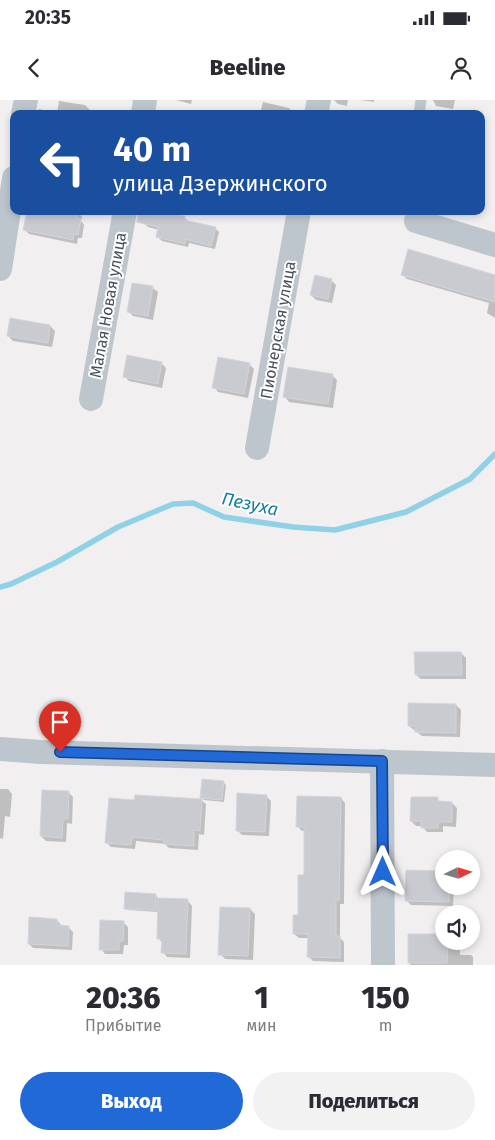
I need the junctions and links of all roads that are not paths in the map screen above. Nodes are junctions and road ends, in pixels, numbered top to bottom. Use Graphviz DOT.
graph roads {
  1 [pos="10,204"];
  2 [pos="124,215"];
  3 [pos="298,215"];
  4 [pos="412,217"];
  5 [pos="495,245"];
  6 [pos="0,269"];
  7 [pos="91,399"];
  8 [pos="258,448"];
  9 [pos="0,749"];
  10 [pos="382,761"];
  11 [pos="495,765"];
  12 [pos="383,965"];
  1 -- 6 [label="street"];
  2 -- 7 [label="street, Малая Новая улица"];
  3 -- 8 [label="street, Пионерская улица"];
  4 -- 5 [label="street"];
  9 -- 10 [label="street"];
  10 -- 11 [label="street"];
  10 -- 12 [label="street"];
}
